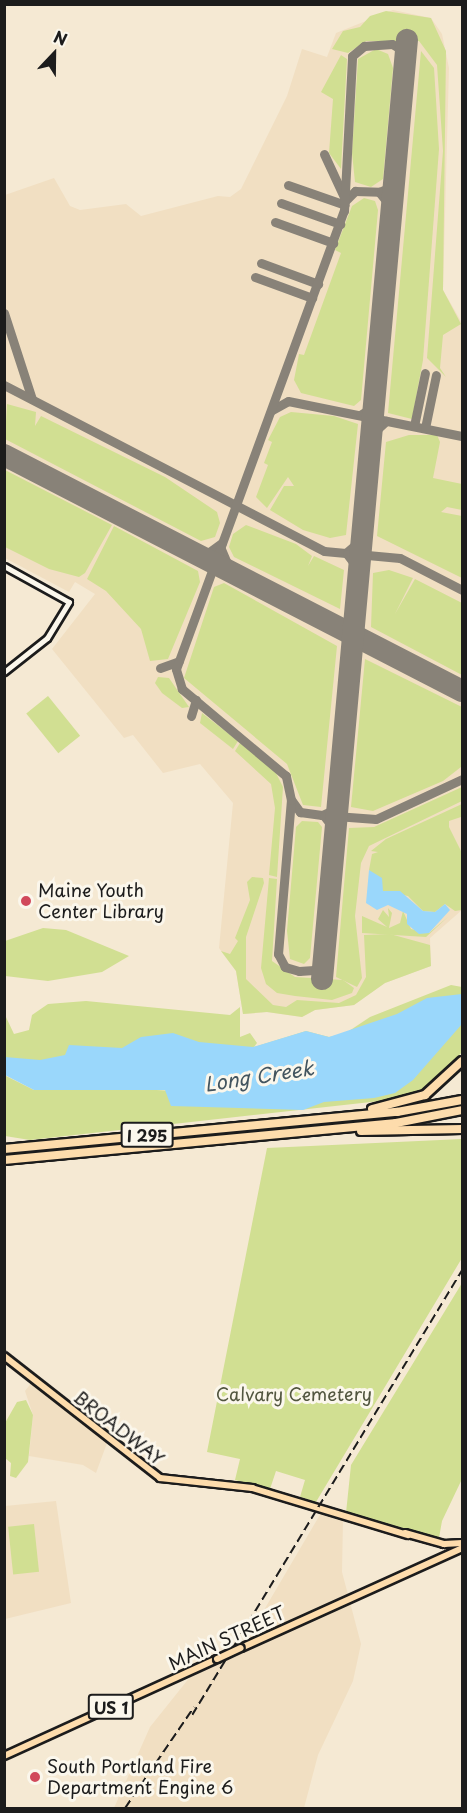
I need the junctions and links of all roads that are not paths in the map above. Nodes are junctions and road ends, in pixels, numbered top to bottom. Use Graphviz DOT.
graph roads {
  1 [pos="4,566"];
  2 [pos="4,672"];
  3 [pos="462,1061"];
  4 [pos="462,1100"];
  5 [pos="462,1110"];
  6 [pos="286,1122"];
  7 [pos="462,1129"];
  8 [pos="265,1135"];
  9 [pos="4,1149"];
  10 [pos="4,1160"];
  11 [pos="4,1356"];
  12 [pos="462,1543"];
  13 [pos="462,1548"];
  14 [pos="4,1756"];
  1 -- 2 [label="street"];
  3 -- 6 [label="highway"];
  4 -- 6 [label="highway, I 295"];
  5 -- 8 [label="highway, I 295"];
  6 -- 9 [label="highway, I 295"];
  7 -- 8 [label="highway"];
  8 -- 10 [label="highway, I 295"];
  11 -- 12 [label="main road, BROADWAY"];
  13 -- 14 [label="main road, MAIN STREET / US 1, bridge"];
}
